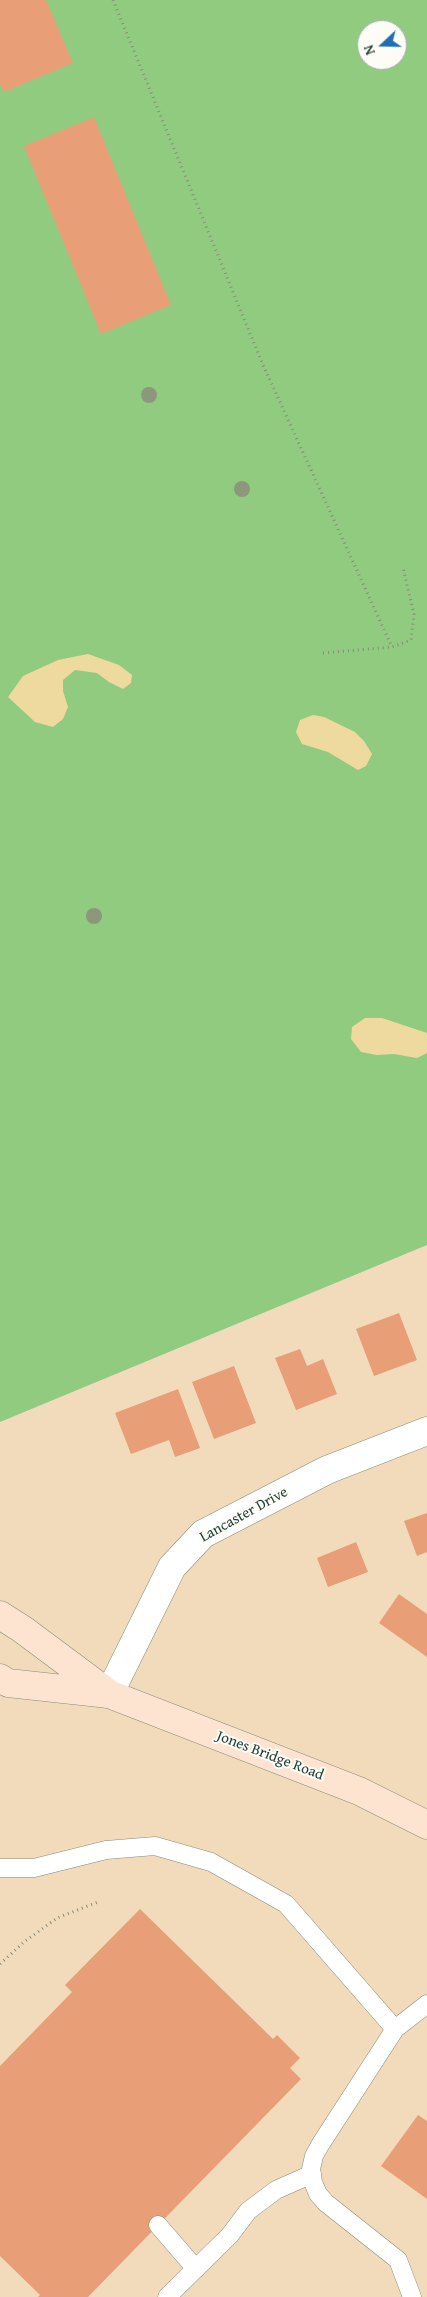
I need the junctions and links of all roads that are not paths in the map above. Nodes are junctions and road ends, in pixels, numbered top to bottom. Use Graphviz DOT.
graph roads {
  1 [pos="427,1430"];
  2 [pos="0,1615"];
  3 [pos="0,1678"];
  4 [pos="109,1694"];
  5 [pos="427,1825"];
  6 [pos="0,1868"];
  7 [pos="427,2004"];
  8 [pos="395,2029"];
  9 [pos="312,2174"];
  10 [pos="158,2225"];
  11 [pos="196,2269"];
  12 [pos="167,2297"];
  13 [pos="412,2297"];
  1 -- 4 [label="street, Lancaster Drive"];
  2 -- 4 [label="main road, Jones Bridge Road"];
  3 -- 4 [label="main road, Jones Bridge Road"];
  4 -- 5 [label="main road, Jones Bridge Road"];
  6 -- 8 [label="lane"];
  7 -- 8 [label="lane"];
  8 -- 9 [label="lane"];
  9 -- 11 [label="lane"];
  9 -- 13 [label="lane"];
  10 -- 11 [label="lane"];
  11 -- 12 [label="lane"];
}
